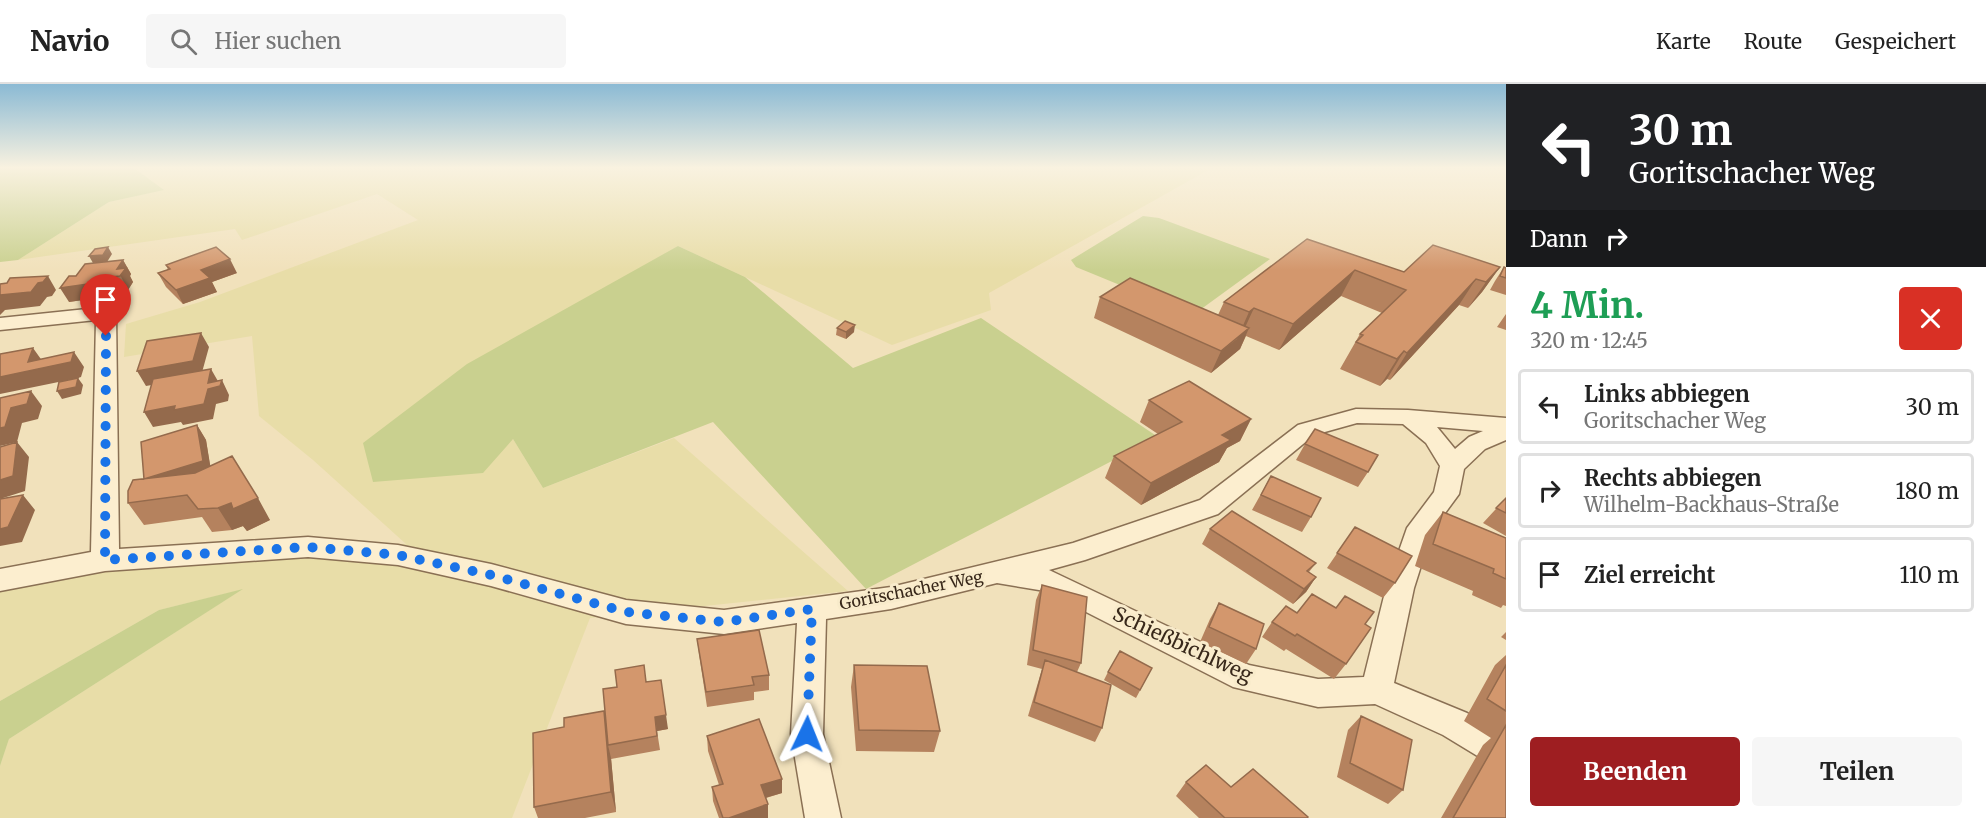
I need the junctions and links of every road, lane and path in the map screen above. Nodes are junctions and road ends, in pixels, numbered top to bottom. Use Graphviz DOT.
graph roads {
  1 [pos="0,324"];
  2 [pos="1408,417"];
  3 [pos="1506,426"];
  4 [pos="1506,431"];
  5 [pos="1452,466"];
  6 [pos="105,560"];
  7 [pos="994,573"];
  8 [pos="0,580"];
  9 [pos="812,609"];
  10 [pos="1377,690"];
  11 [pos="1506,755"];
  12 [pos="823,818"];
  1 -- 6 [label="street"];
  2 -- 3 [label="street, Goritschacher Weg"];
  2 -- 5 [label="street"];
  2 -- 7 [label="street, Goritschacher Weg"];
  4 -- 5 [label="street"];
  5 -- 10 [label="street"];
  6 -- 8 [label="street, Goritschacher Weg"];
  6 -- 9 [label="street, Goritschacher Weg"];
  7 -- 9 [label="street, Goritschacher Weg"];
  7 -- 10 [label="street, Schießbichlweg"];
  9 -- 12 [label="street"];
  10 -- 11 [label="street, Schießbichlweg"];
}
